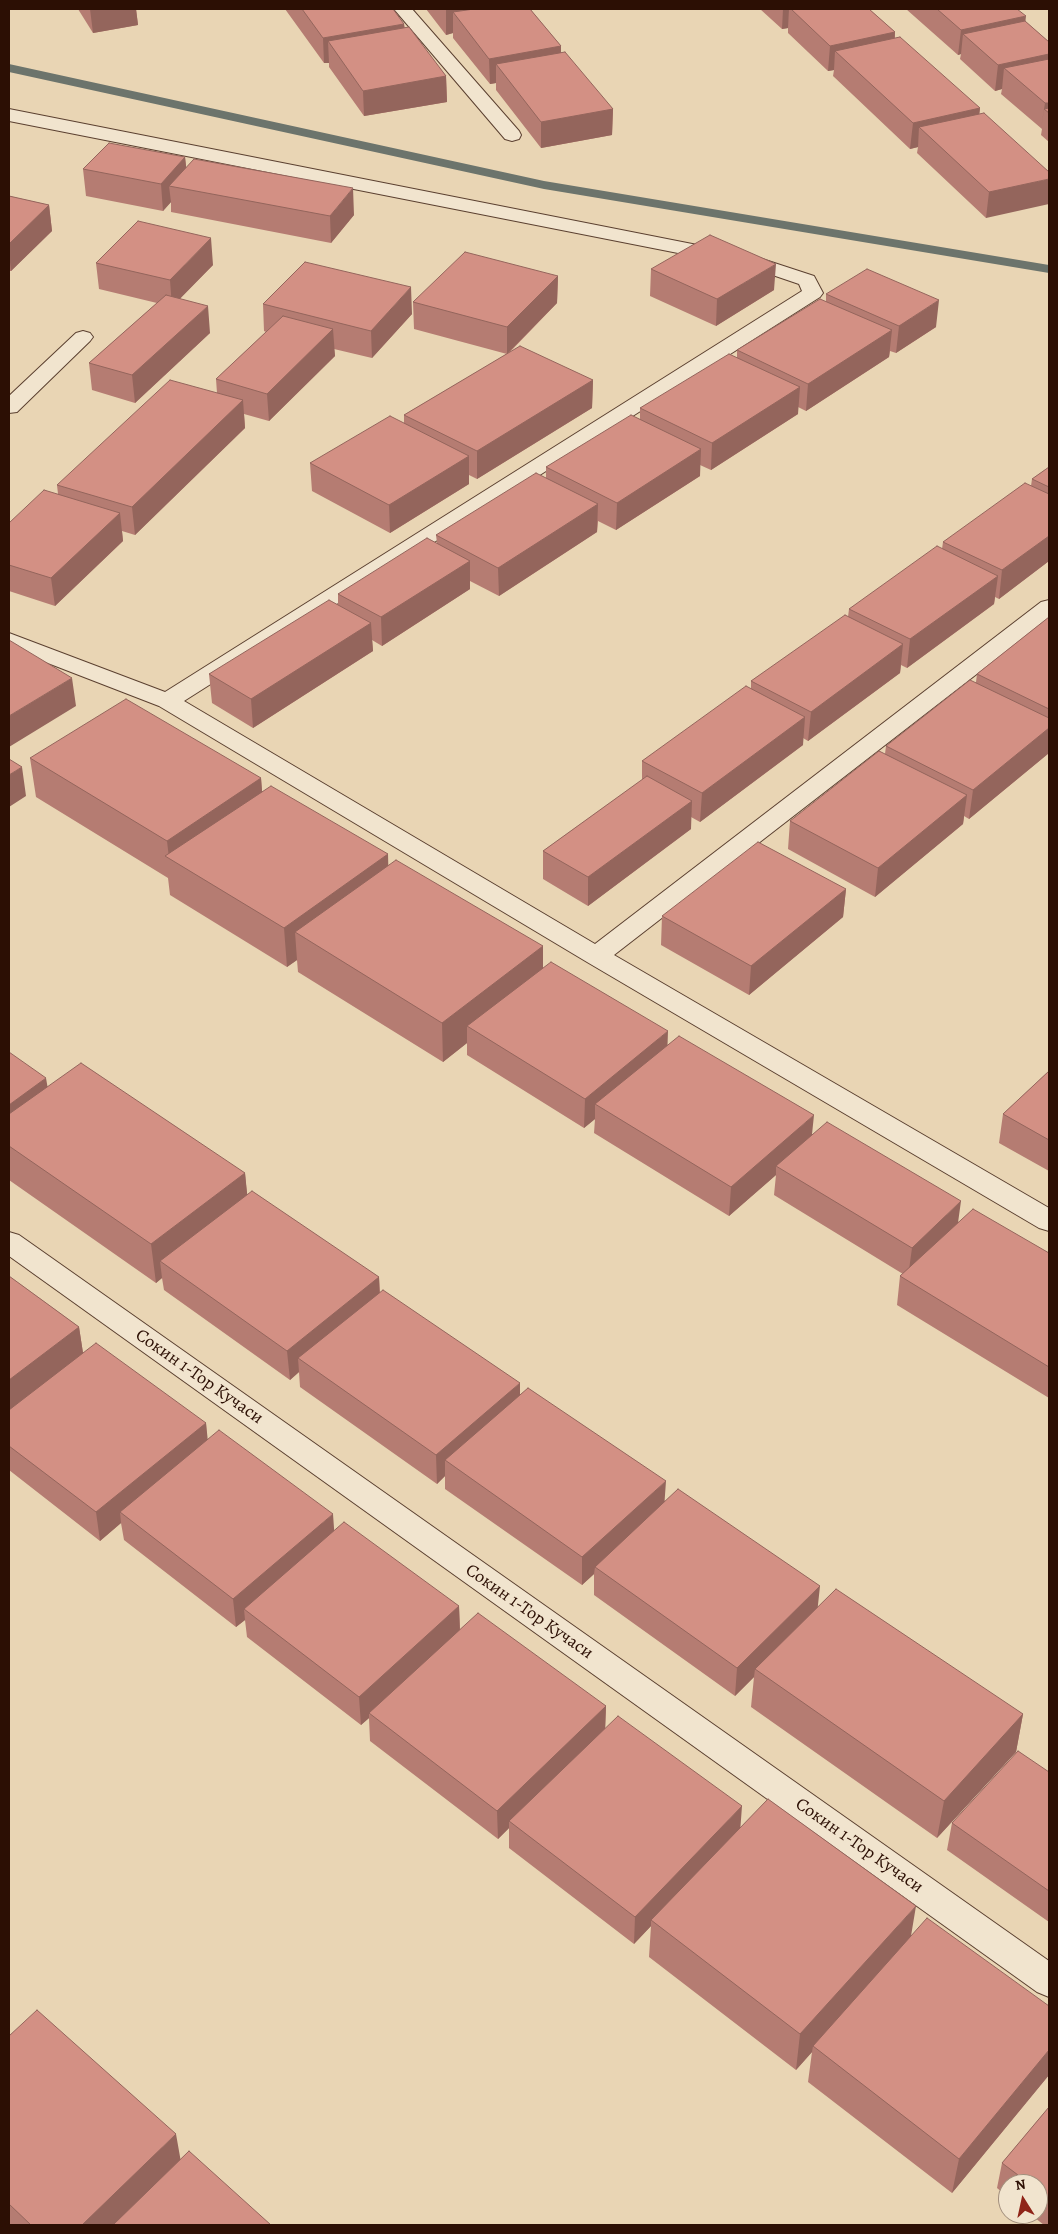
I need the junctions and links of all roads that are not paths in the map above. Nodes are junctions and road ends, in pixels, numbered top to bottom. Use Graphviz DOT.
graph roads {
  1 [pos="403,9"];
  2 [pos="9,115"];
  3 [pos="512,135"];
  4 [pos="83,337"];
  5 [pos="9,408"];
  6 [pos="1049,607"];
  7 [pos="9,640"];
  8 [pos="167,702"];
  9 [pos="596,956"];
  10 [pos="1049,1221"];
  11 [pos="9,1242"];
  12 [pos="1049,1981"];
  1 -- 3 [label="street"];
  2 -- 8 [label="street"];
  4 -- 5 [label="street"];
  6 -- 9 [label="street"];
  7 -- 8 [label="street"];
  8 -- 9 [label="street"];
  9 -- 10 [label="street"];
  11 -- 12 [label="street, Сокин 1-Тор Kучаси"];
}
